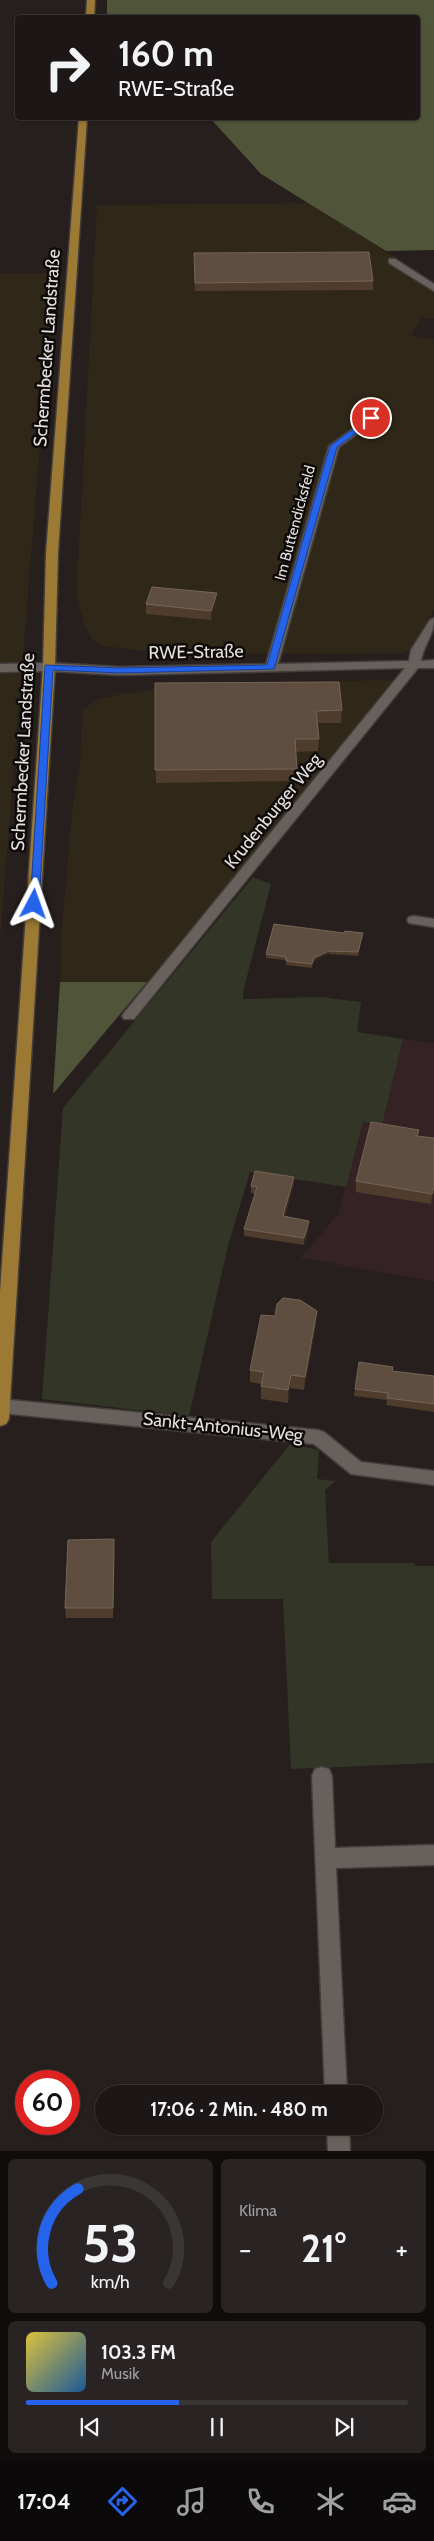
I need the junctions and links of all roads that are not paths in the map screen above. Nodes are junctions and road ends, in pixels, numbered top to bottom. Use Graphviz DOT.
graph roads {
  1 [pos="91,0"];
  2 [pos="90,15"];
  3 [pos="83,120"];
  4 [pos="392,261"];
  5 [pos="434,288"];
  6 [pos="384,410"];
  7 [pos="434,622"];
  8 [pos="434,664"];
  9 [pos="414,665"];
  10 [pos="49,667"];
  11 [pos="0,668"];
  12 [pos="271,668"];
  13 [pos="414,920"];
  14 [pos="434,923"];
  15 [pos="129,1016"];
  16 [pos="0,1412"];
  17 [pos="434,1478"];
  18 [pos="322,1776"];
  19 [pos="434,1855"];
  20 [pos="325,1858"];
  21 [pos="336,2085"];
  22 [pos="338,2135"];
  23 [pos="339,2151"];
  1 -- 2 [label="main road"];
  3 -- 10 [label="main road, Schermbecker Landstraße"];
  4 -- 5 [label="street"];
  6 -- 12 [label="street, Im Buttendicksfeld"];
  7 -- 9 [label="street, Krudenburger Weg"];
  8 -- 9 [label="street, RWE-Straße"];
  9 -- 12 [label="street, RWE-Straße"];
  9 -- 15 [label="street, Krudenburger Weg"];
  10 -- 11 [label="street, RWE-Straße"];
  10 -- 12 [label="street, RWE-Straße"];
  10 -- 16 [label="main road, Schermbecker Landstraße"];
  13 -- 14 [label="street"];
  16 -- 17 [label="street, Sankt-Antonius-Weg"];
  18 -- 20 [label="street"];
  19 -- 20 [label="street"];
  20 -- 21 [label="street"];
  22 -- 23 [label="street"];
}
